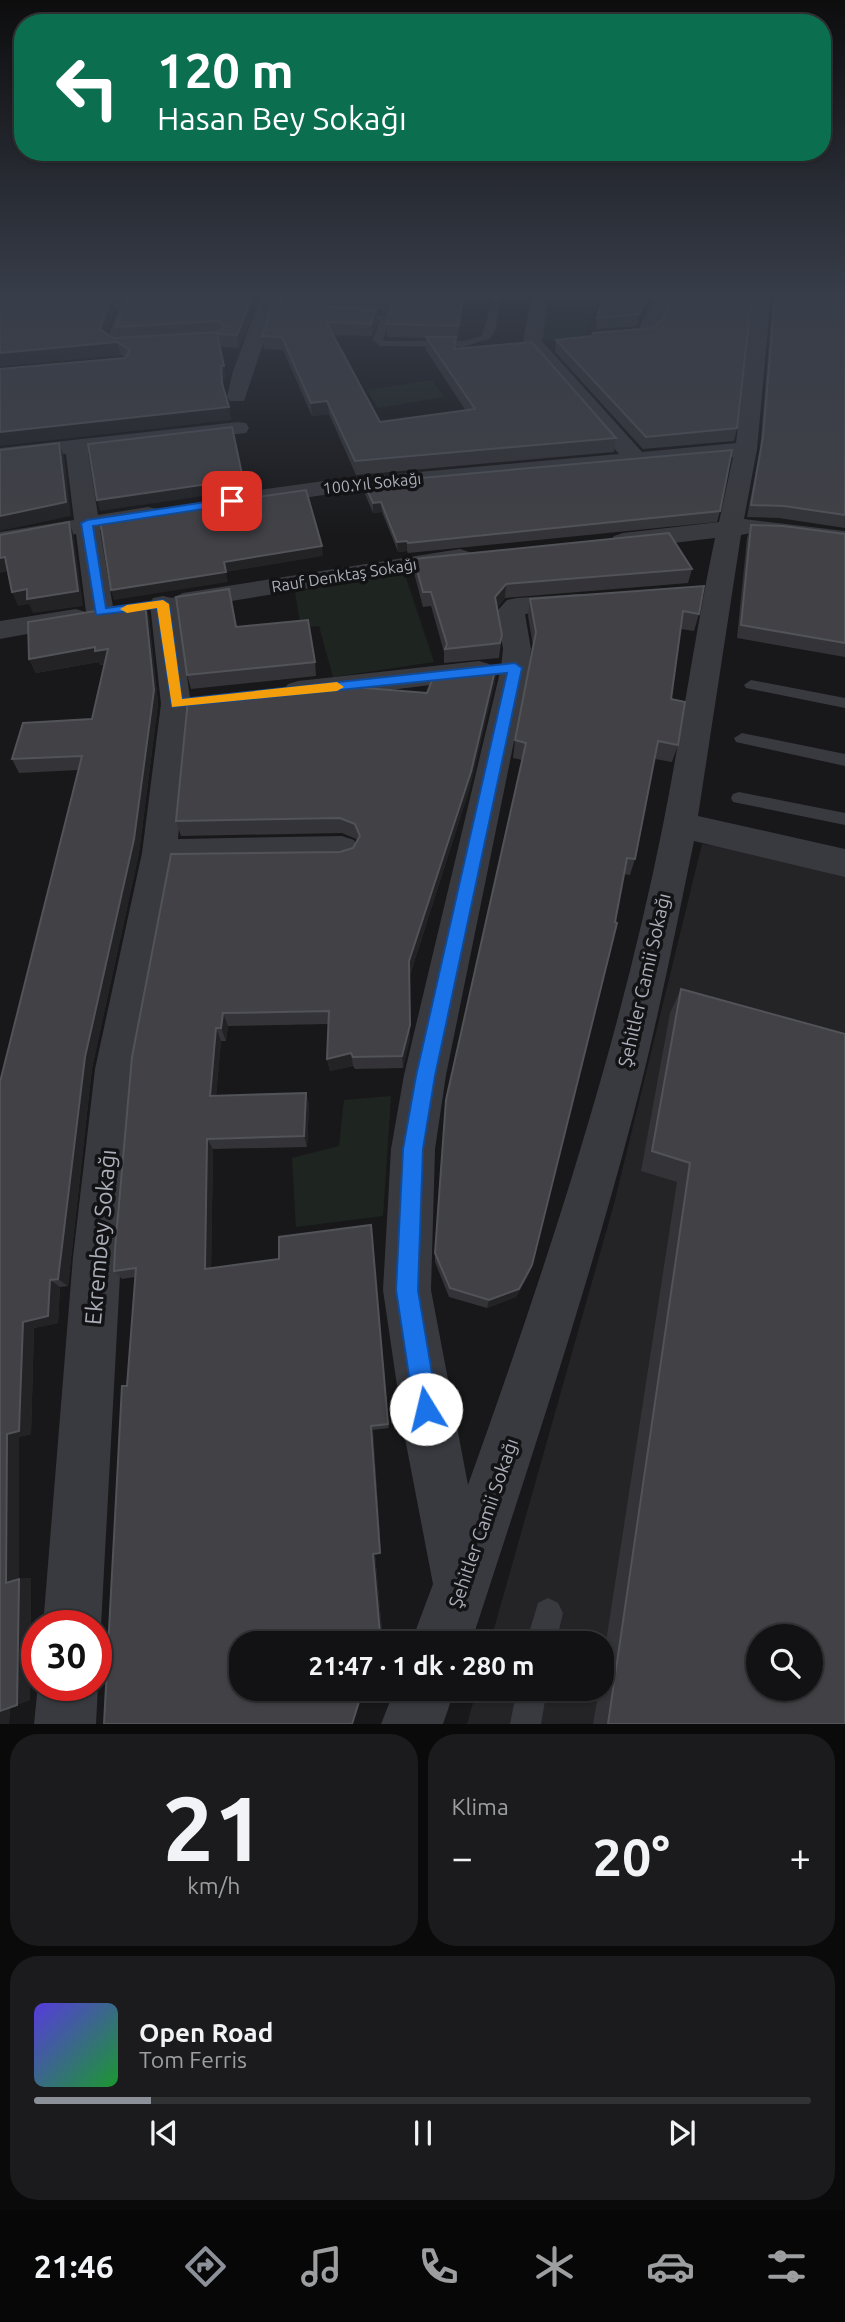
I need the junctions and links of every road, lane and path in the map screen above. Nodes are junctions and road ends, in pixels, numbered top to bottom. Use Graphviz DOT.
graph roads {
  1 [pos="242,376"];
  2 [pos="563,376"];
  3 [pos="754,376"];
  4 [pos="237,397"];
  5 [pos="238,428"];
  6 [pos="76,446"];
  7 [pos="746,449"];
  8 [pos="0,455"];
  9 [pos="635,458"];
  10 [pos="243,500"];
  11 [pos="165,511"];
  12 [pos="87,523"];
  13 [pos="731,527"];
  14 [pos="845,538"];
  15 [pos="0,540"];
  16 [pos="605,543"];
  17 [pos="483,555"];
  18 [pos="718,591"];
  19 [pos="677,594"];
  20 [pos="610,600"];
  21 [pos="131,608"];
  22 [pos="0,631"];
  23 [pos="515,668"];
  24 [pos="751,685"];
  25 [pos="271,694"];
  26 [pos="845,703"];
  27 [pos="742,738"];
  28 [pos="845,760"];
  29 [pos="739,797"];
  30 [pos="845,819"];
  31 [pos="680,825"];
  32 [pos="342,850"];
  33 [pos="159,853"];
  34 [pos="845,863"];
  35 [pos="462,1585"];
  36 [pos="73,1610"];
  37 [pos="548,1613"];
  38 [pos="445,1631"];
  39 [pos="544,1631"];
  40 [pos="67,1701"];
  41 [pos="421,1701"];
  42 [pos="530,1701"];
  43 [pos="65,1724"];
  44 [pos="412,1724"];
  45 [pos="525,1724"];
  1 -- 4 [label="street"];
  2 -- 9 [label="street"];
  3 -- 7 [label="street, Şehitler Camii Sokağı"];
  5 -- 6 [label="street"];
  6 -- 8 [label="street"];
  6 -- 12 [label="street, Ekrembey Sokağı"];
  7 -- 9 [label="street, 100.Yıl Sokağı"];
  7 -- 13 [label="street, Şehitler Camii Sokağı"];
  9 -- 10 [label="street, 100.Yıl Sokağı"];
  11 -- 12 [label="street"];
  12 -- 15 [label="street"];
  12 -- 21 [label="street, Ekrembey Sokağı"];
  13 -- 14 [label="street"];
  13 -- 16 [label="street"];
  13 -- 18 [label="street, Şehitler Camii Sokağı"];
  17 -- 21 [label="street, Rauf Denktaş Sokağı"];
  18 -- 19 [label="street"];
  18 -- 31 [label="street, Şehitler Camii Sokağı"];
  20 -- 23 [label="street"];
  21 -- 22 [label="street, Rauf Denktaş Sokağı"];
  21 -- 33 [label="street, Ekrembey Sokağı"];
  23 -- 25 [label="street"];
  23 -- 35 [label="street"];
  24 -- 26 [label="lane"];
  27 -- 28 [label="lane"];
  29 -- 30 [label="lane"];
  31 -- 34 [label="street"];
  31 -- 35 [label="street, Şehitler Camii Sokağı"];
  32 -- 33 [label="street"];
  33 -- 36 [label="street, Ekrembey Sokağı"];
  35 -- 38 [label="street, Şehitler Camii Sokağı"];
  37 -- 39 [label="lane"];
  40 -- 43 [label="street"];
  41 -- 44 [label="street"];
  42 -- 45 [label="lane"];
}
